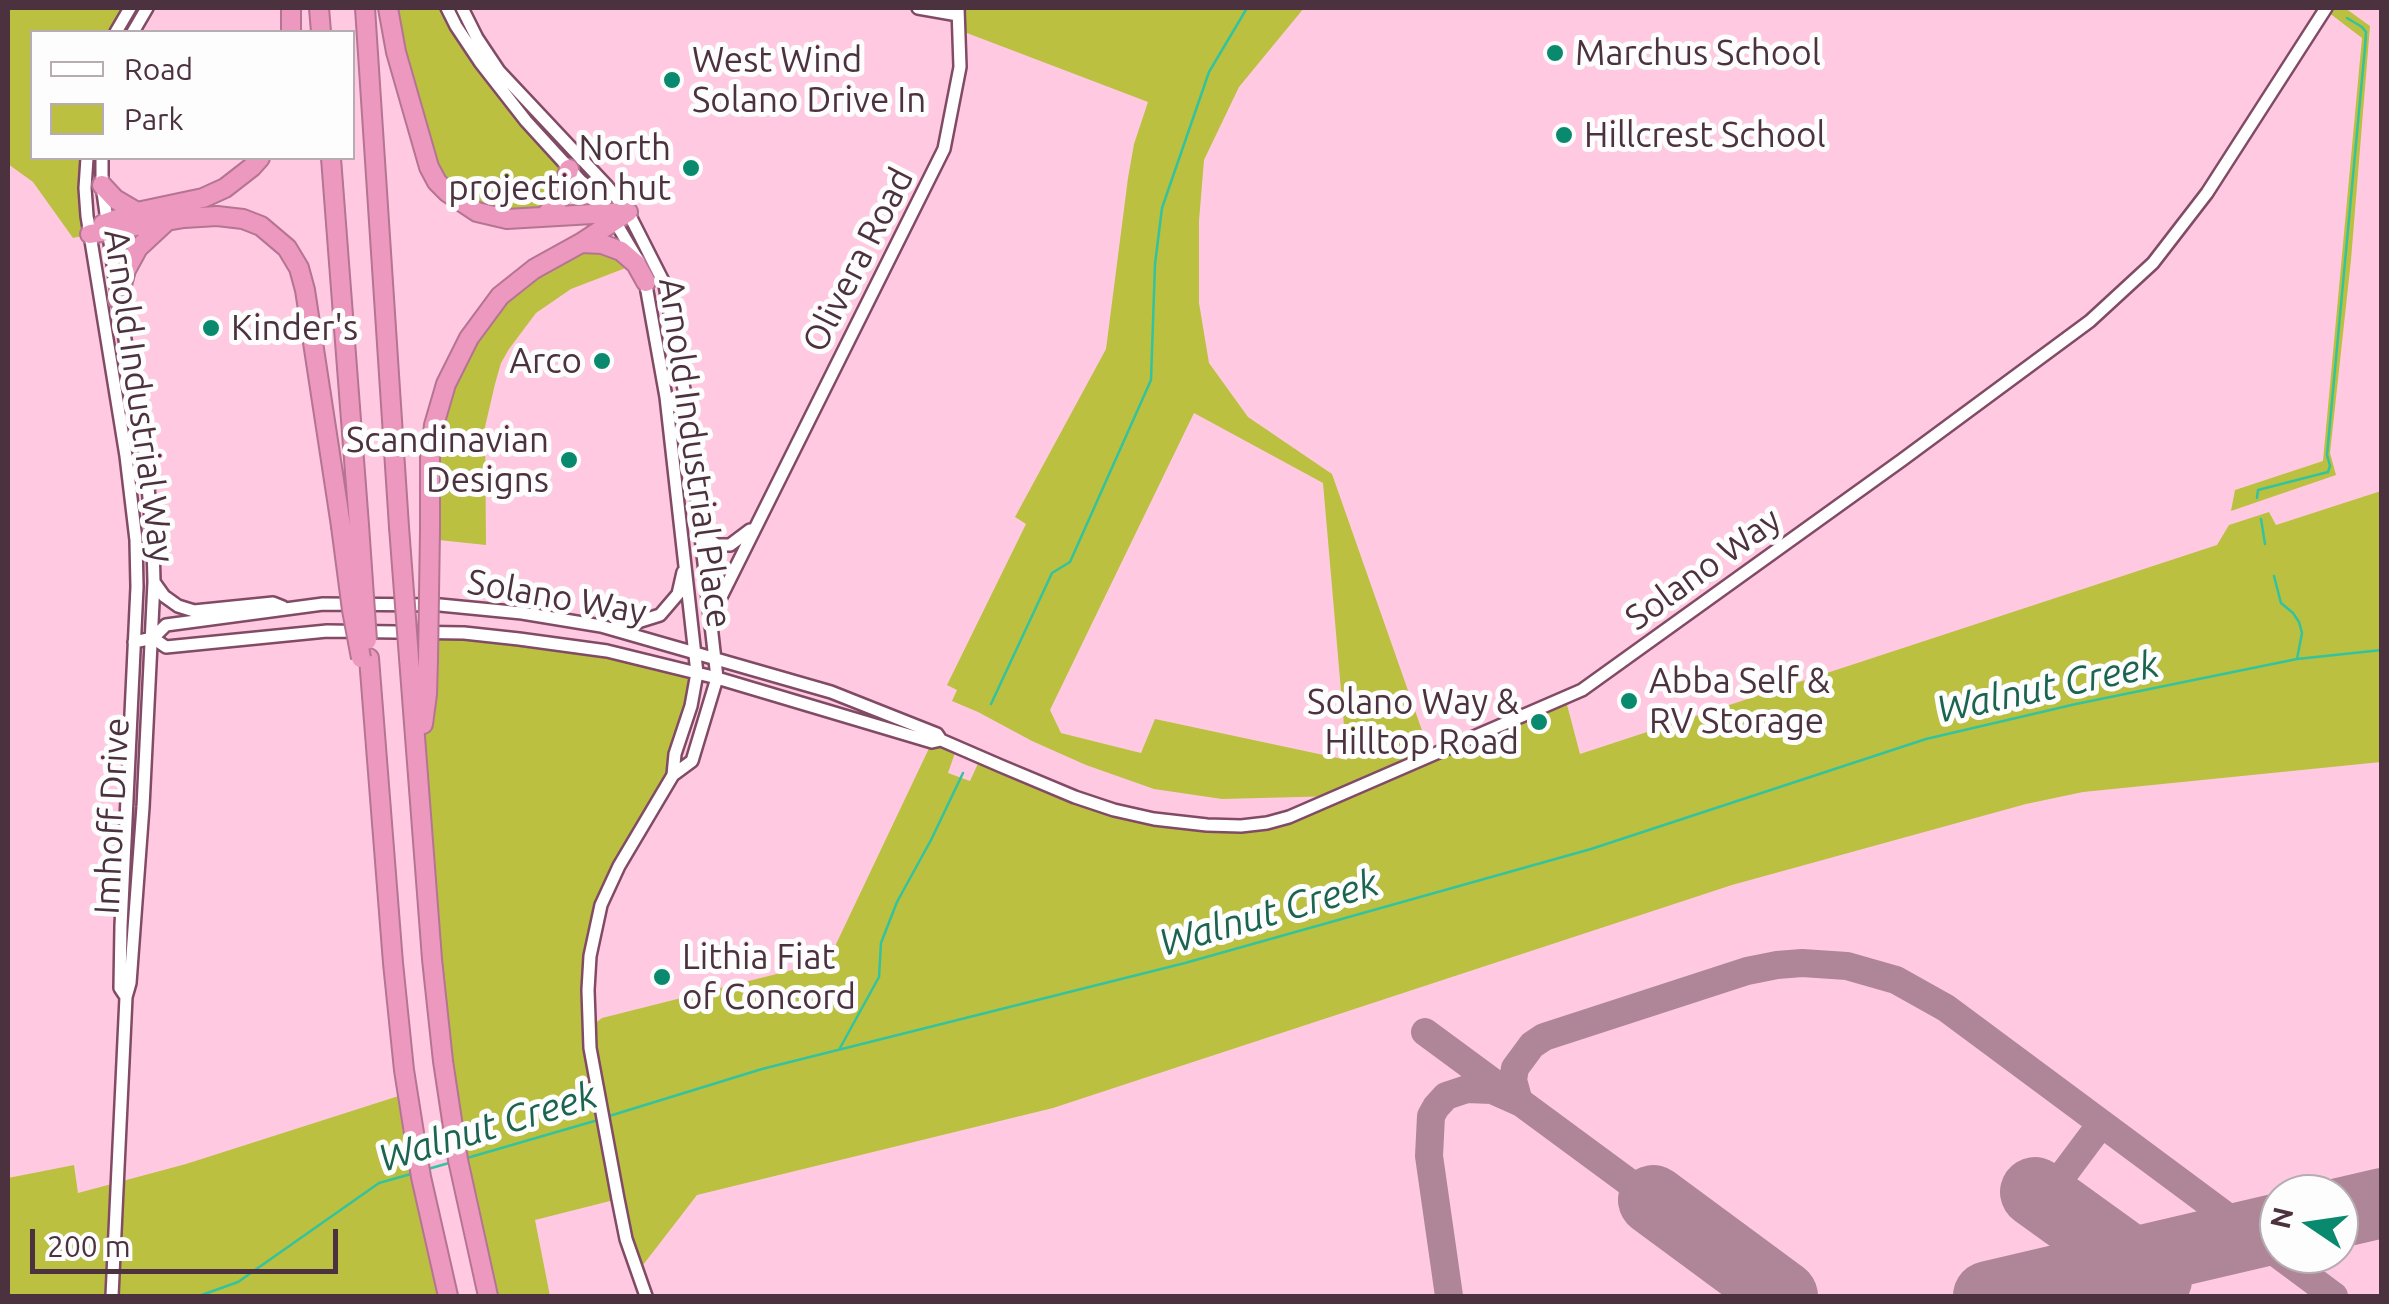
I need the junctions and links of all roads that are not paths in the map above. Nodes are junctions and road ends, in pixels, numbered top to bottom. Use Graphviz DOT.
graph roads {
  1 [pos="130,8"];
  2 [pos="147,8"];
  3 [pos="365,8"];
  4 [pos="388,8"];
  5 [pos="447,8"];
  6 [pos="462,8"];
  7 [pos="918,8"];
  8 [pos="2326,8"];
  9 [pos="958,12"];
  10 [pos="117,30"];
  11 [pos="133,30"];
  12 [pos="87,160"];
  13 [pos="102,160"];
  14 [pos="258,160"];
  15 [pos="331,160"];
  16 [pos="569,169"];
  17 [pos="102,185"];
  18 [pos="138,212"];
  19 [pos="617,215"];
  20 [pos="545,216"];
  21 [pos="167,222"];
  22 [pos="102,229"];
  23 [pos="582,243"];
  24 [pos="646,282"];
  25 [pos="118,300"];
  26 [pos="757,524"];
  27 [pos="350,526"];
  28 [pos="702,535"];
  29 [pos="686,563"];
  30 [pos="154,582"];
  31 [pos="286,608"];
  32 [pos="710,617"];
  33 [pos="601,626"];
  34 [pos="153,638"];
  35 [pos="134,642"];
  36 [pos="695,652"];
  37 [pos="418,658"];
  38 [pos="715,658"];
  39 [pos="697,673"];
  40 [pos="717,678"];
  41 [pos="940,740"];
  42 [pos="673,776"];
  43 [pos="126,997"];
  44 [pos="112,1296"];
  45 [pos="448,1296"];
  46 [pos="488,1296"];
  47 [pos="646,1296"];
  1 -- 10 [label="street"];
  2 -- 11 [label="street"];
  3 -- 37 [label="highway, bridge"];
  4 -- 20 [label="highway"];
  5 -- 16 [label="street, Arnold Industrial Place"];
  6 -- 19 [label="street, Arnold Industrial Place"];
  7 -- 9 [label="street"];
  8 -- 41 [label="street, Solano Way"];
  9 -- 26 [label="street, Olivera Road"];
  12 -- 22 [label="street, Arnold Industrial Way"];
  13 -- 17 [label="street, Arnold Industrial Way"];
  14 -- 18 [label="highway"];
  15 -- 27 [label="highway"];
  16 -- 19 [label="street, Arnold Industrial Place"];
  16 -- 20 [label="highway"];
  17 -- 18 [label="highway"];
  17 -- 22 [label="street, Arnold Industrial Way"];
  18 -- 22 [label="highway"];
  19 -- 20 [label="highway"];
  19 -- 23 [label="highway"];
  19 -- 24 [label="street, Arnold Industrial Place"];
  19 -- 28 [label="street, Arnold Industrial Place"];
  21 -- 22 [label="highway"];
  21 -- 25 [label="highway"];
  21 -- 27 [label="highway"];
  22 -- 25 [label="street, Arnold Industrial Way"];
  22 -- 35 [label="street, Arnold Industrial Way"];
  23 -- 24 [label="highway"];
  23 -- 37 [label="highway, bridge"];
  24 -- 29 [label="street, Arnold Industrial Place"];
  25 -- 30 [label="street, Arnold Industrial Way"];
  26 -- 28 [label="street"];
  26 -- 32 [label="street, Olivera Road"];
  27 -- 45 [label="highway, bridge"];
  28 -- 32 [label="street, Arnold Industrial Place"];
  29 -- 33 [label="street"];
  29 -- 36 [label="street, Arnold Industrial Place"];
  30 -- 31 [label="street"];
  30 -- 34 [label="street, Arnold Industrial Way"];
  31 -- 33 [label="street, Solano Way"];
  31 -- 34 [label="street, Solano Way"];
  32 -- 38 [label="street, Arnold Industrial Place"];
  33 -- 36 [label="street, Solano Way"];
  34 -- 35 [label="street, Solano Way"];
  34 -- 39 [label="street, Solano Way"];
  34 -- 43 [label="street, Imhoff Drive"];
  35 -- 43 [label="street, Imhoff Drive"];
  36 -- 38 [label="street, Solano Way"];
  36 -- 39 [label="street, Arnold Industrial Place"];
  37 -- 46 [label="highway"];
  38 -- 40 [label="street, Arnold Industrial Place"];
  38 -- 41 [label="street, Solano Way"];
  39 -- 40 [label="street, Solano Way"];
  39 -- 42 [label="street, Arnold Industrial Place"];
  40 -- 41 [label="street, Solano Way"];
  40 -- 42 [label="street"];
  42 -- 47 [label="street"];
  43 -- 44 [label="street, Imhoff Drive"];
}
